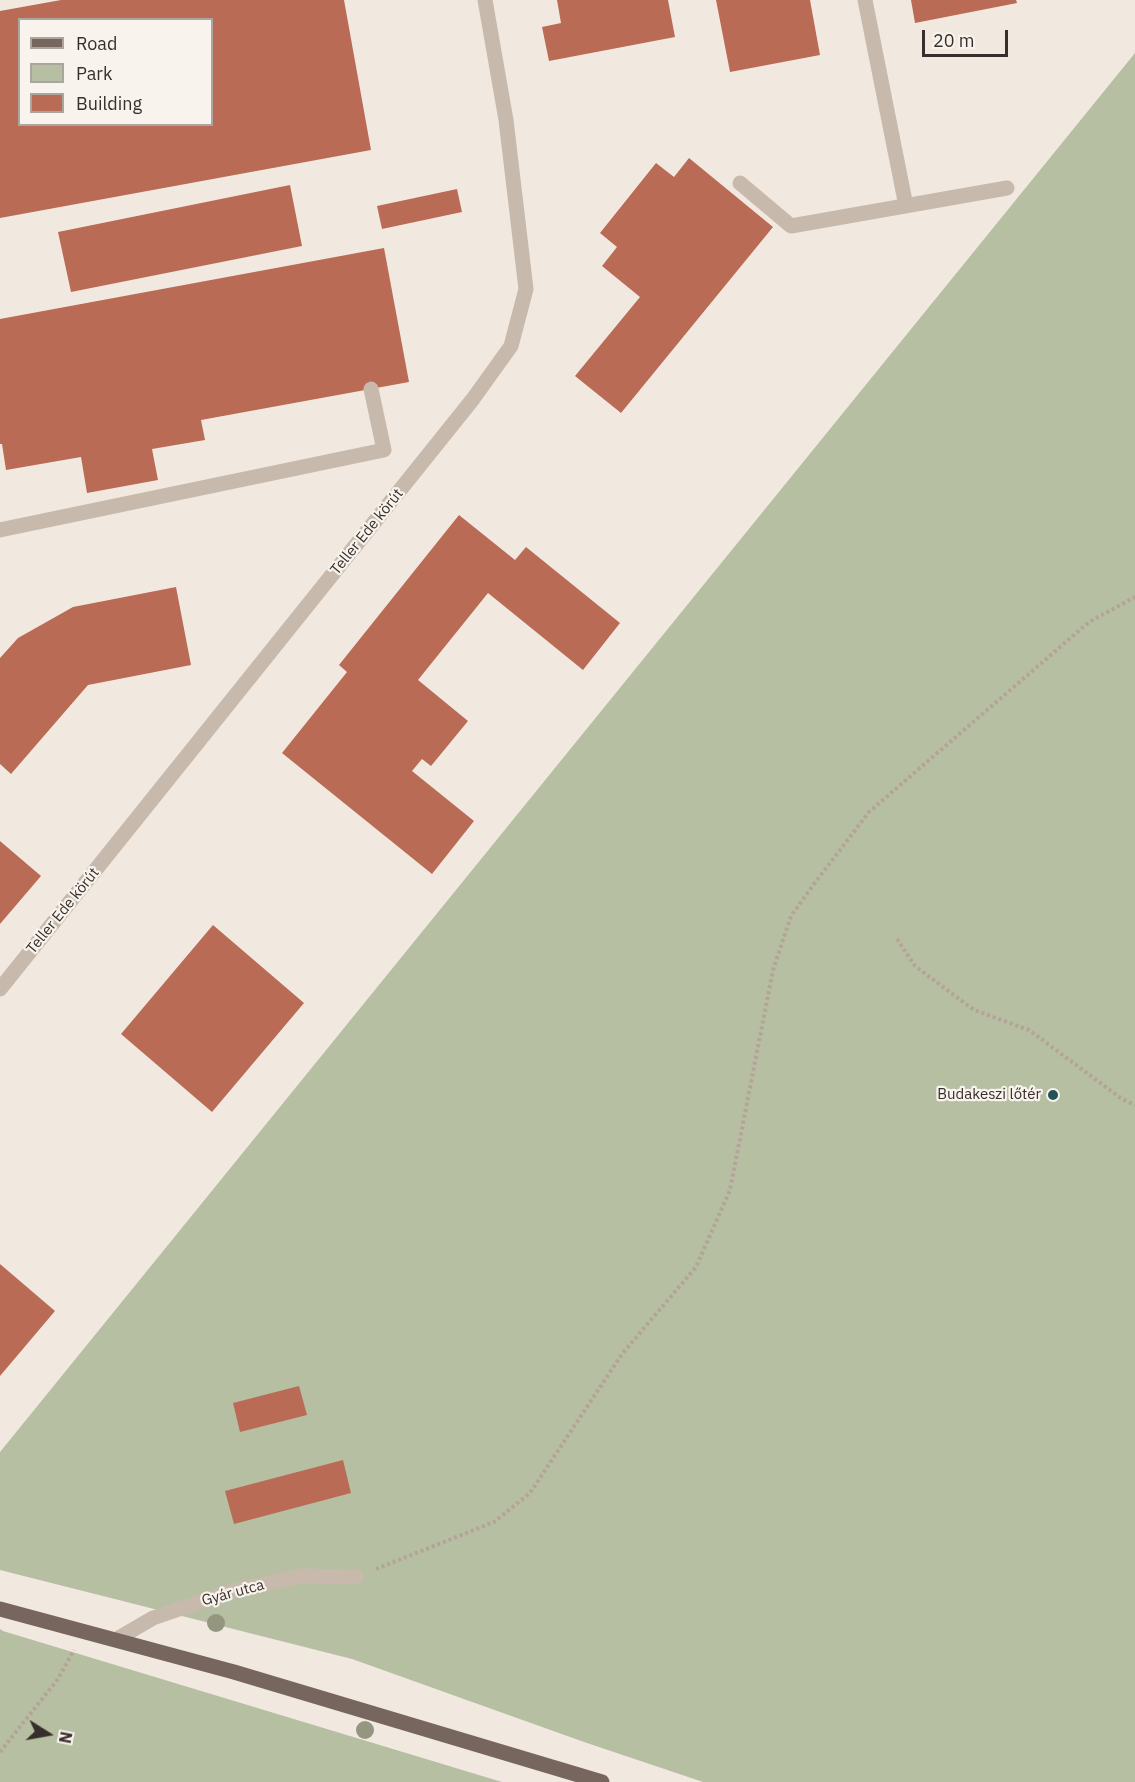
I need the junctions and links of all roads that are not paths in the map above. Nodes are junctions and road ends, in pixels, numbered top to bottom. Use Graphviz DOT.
graph roads {
  1 [pos="485,0"];
  2 [pos="865,0"];
  3 [pos="740,183"];
  4 [pos="1006,188"];
  5 [pos="906,206"];
  6 [pos="371,389"];
  7 [pos="0,530"];
  8 [pos="0,989"];
  9 [pos="356,1577"];
  10 [pos="0,1609"];
  11 [pos="117,1639"];
  12 [pos="602,1782"];
  1 -- 8 [label="street, Teller Ede körút"];
  2 -- 5 [label="street"];
  3 -- 5 [label="street"];
  4 -- 5 [label="street"];
  6 -- 7 [label="street"];
  9 -- 11 [label="street, Gyár utca"];
  10 -- 11 [label="main road"];
  11 -- 12 [label="main road"];
}
